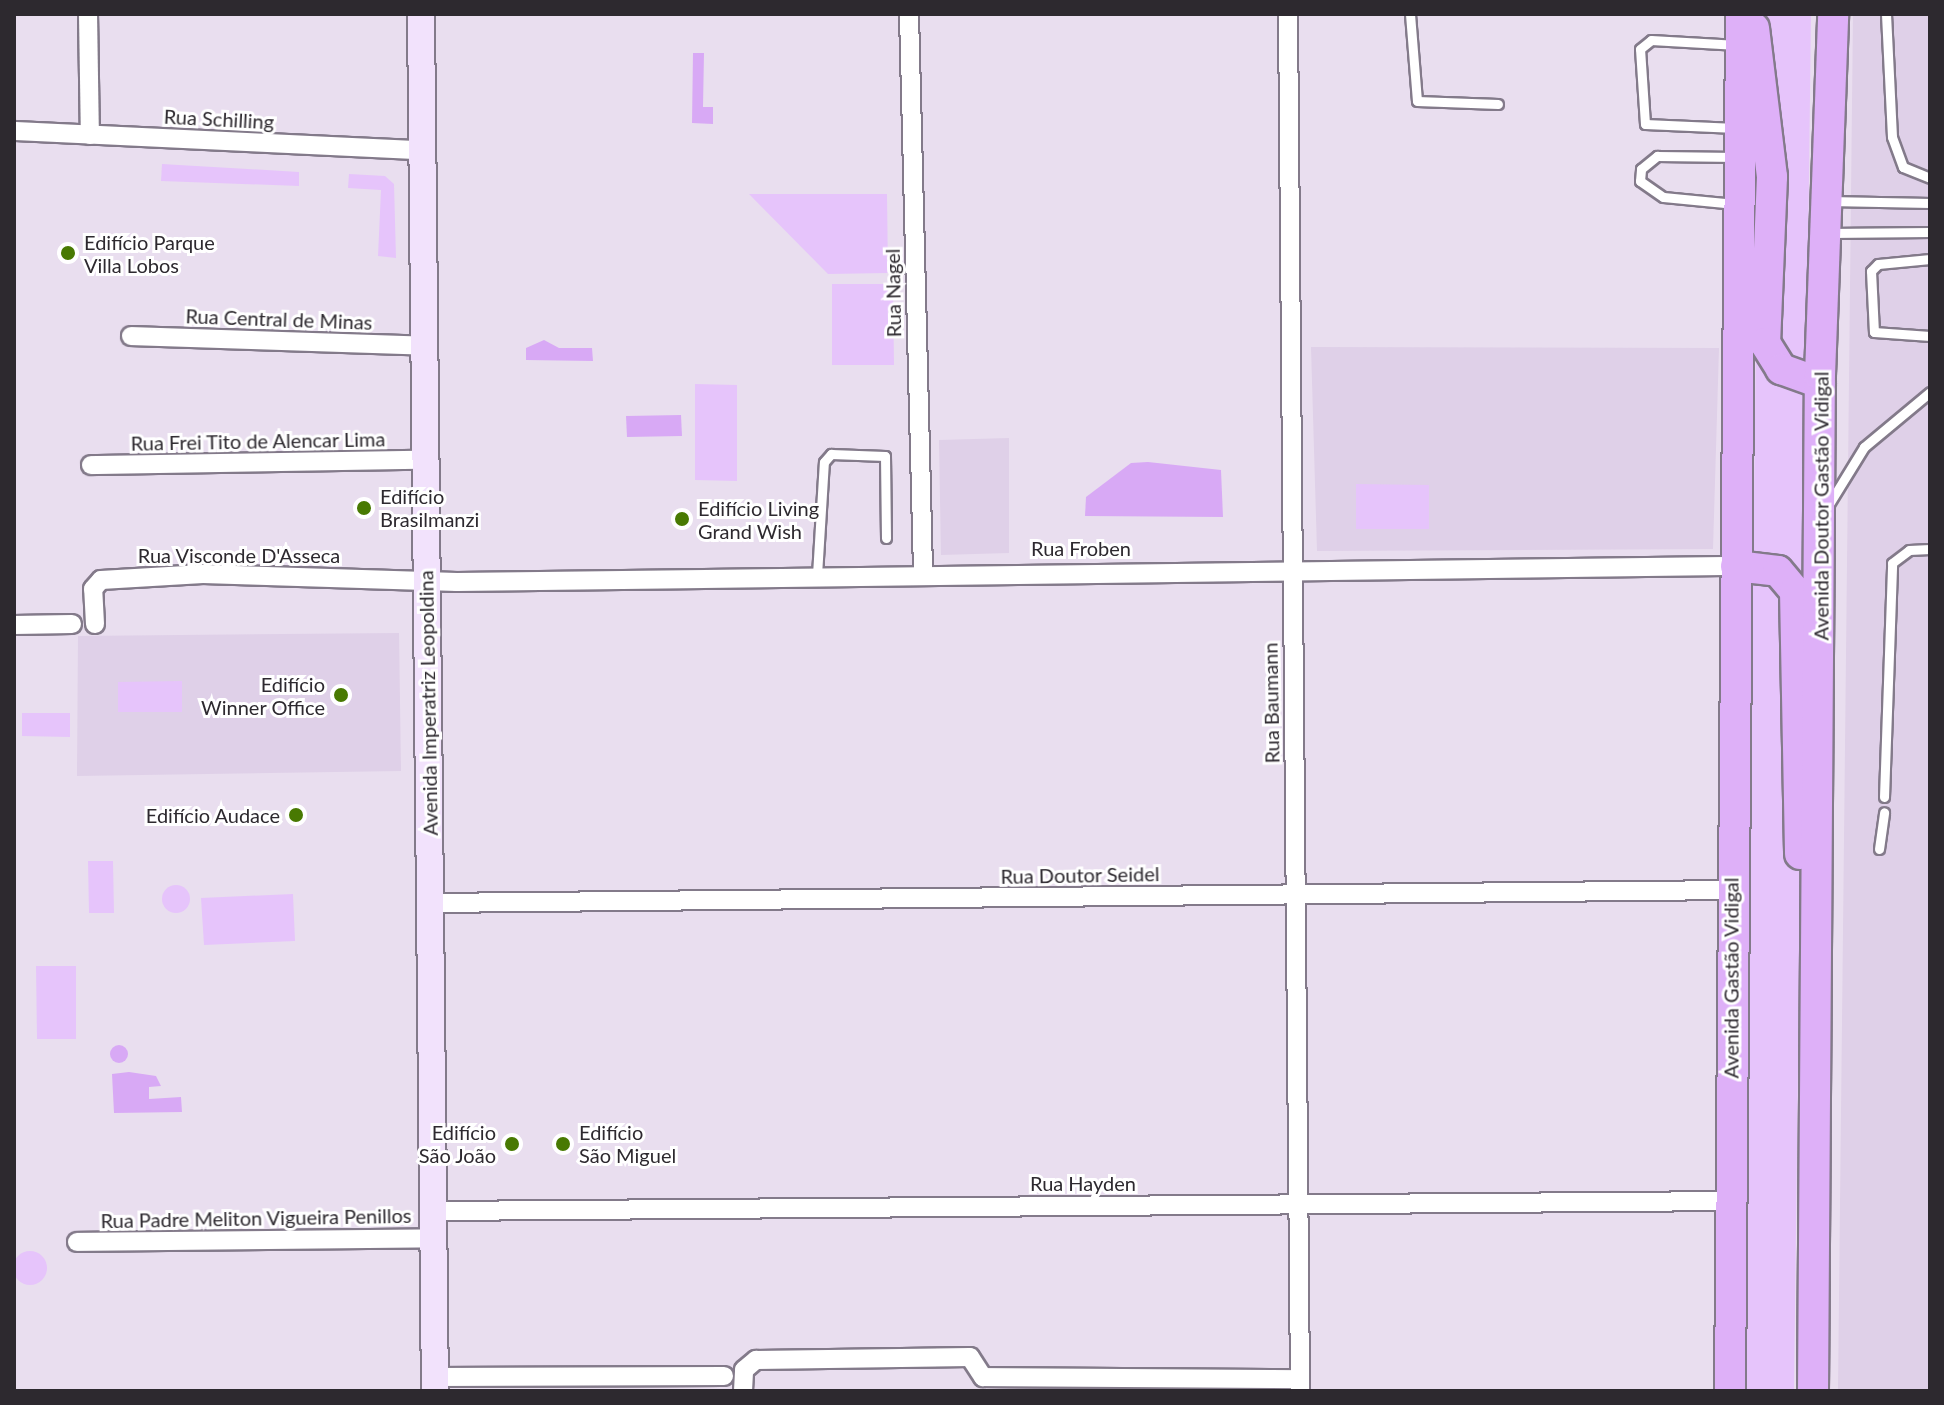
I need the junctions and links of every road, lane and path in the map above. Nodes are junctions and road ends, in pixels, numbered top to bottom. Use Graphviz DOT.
graph roads {
  1 [pos="88,14"];
  2 [pos="421,14"];
  3 [pos="909,14"];
  4 [pos="1288,14"];
  5 [pos="1410,14"];
  6 [pos="1741,14"];
  7 [pos="1751,14"];
  8 [pos="1833,14"];
  9 [pos="1886,14"];
  10 [pos="1741,45"];
  11 [pos="1498,104"];
  12 [pos="14,131"];
  13 [pos="90,135"];
  14 [pos="1740,142"];
  15 [pos="422,150"];
  16 [pos="1930,178"];
  17 [pos="1829,201"];
  18 [pos="1930,203"];
  19 [pos="1740,205"];
  20 [pos="1930,232"];
  21 [pos="1827,233"];
  22 [pos="1930,259"];
  23 [pos="131,336"];
  24 [pos="1930,336"];
  25 [pos="425,346"];
  26 [pos="1820,383"];
  27 [pos="1930,392"];
  28 [pos="425,460"];
  29 [pos="91,465"];
  30 [pos="1820,521"];
  31 [pos="886,538"];
  32 [pos="1930,549"];
  33 [pos="1736,566"];
  34 [pos="1292,569"];
  35 [pos="923,571"];
  36 [pos="817,575"];
  37 [pos="426,578"];
  38 [pos="72,624"];
  39 [pos="95,624"];
  40 [pos="14,625"];
  41 [pos="1884,797"];
  42 [pos="1884,812"];
  43 [pos="1879,849"];
  44 [pos="1731,890"];
  45 [pos="1296,895"];
  46 [pos="430,903"];
  47 [pos="1819,998"];
  48 [pos="1732,1201"];
  49 [pos="1297,1203"];
  50 [pos="435,1211"];
  51 [pos="434,1238"];
  52 [pos="77,1242"];
  53 [pos="724,1376"];
  54 [pos="435,1384"];
  55 [pos="1300,1385"];
  56 [pos="743,1391"];
  57 [pos="1730,1391"];
  58 [pos="1813,1391"];
  1 -- 13 [label="street"];
  2 -- 15 [label="main road, Avenida Imperatriz Leopoldina"];
  3 -- 35 [label="street, Rua Nagel"];
  4 -- 34 [label="street, Rua Baumann"];
  5 -- 11 [label="lane"];
  6 -- 10 [label="highway"];
  7 -- 26 [label="highway"];
  8 -- 17 [label="highway, Avenida Doutor Gastão Vidigal"];
  9 -- 16 [label="lane"];
  10 -- 14 [label="highway"];
  10 -- 14 [label="lane"];
  12 -- 13 [label="street, Rua Schilling"];
  13 -- 15 [label="street, Rua Schilling"];
  14 -- 19 [label="highway"];
  14 -- 19 [label="lane"];
  15 -- 25 [label="main road, Avenida Imperatriz Leopoldina"];
  17 -- 18 [label="lane"];
  17 -- 21 [label="highway, Avenida Doutor Gastão Vidigal"];
  19 -- 33 [label="highway"];
  20 -- 21 [label="lane"];
  21 -- 26 [label="highway, Avenida Doutor Gastão Vidigal"];
  22 -- 24 [label="lane"];
  23 -- 25 [label="street, Rua Central de Minas"];
  25 -- 28 [label="main road, Avenida Imperatriz Leopoldina"];
  26 -- 30 [label="highway, Avenida Doutor Gastão Vidigal"];
  27 -- 30 [label="lane"];
  28 -- 29 [label="street, Rua Frei Tito de Alencar Lima"];
  28 -- 37 [label="main road, Avenida Imperatriz Leopoldina"];
  30 -- 47 [label="highway, Avenida Doutor Gastão Vidigal"];
  31 -- 36 [label="lane"];
  32 -- 41 [label="lane"];
  33 -- 34 [label="street, Rua Froben"];
  33 -- 44 [label="highway, Avenida Gastão Vidigal"];
  33 -- 47 [label="highway"];
  34 -- 35 [label="street, Rua Froben"];
  34 -- 45 [label="street, Rua Baumann"];
  35 -- 36 [label="street, Rua Froben"];
  36 -- 37 [label="street, Rua Froben"];
  37 -- 39 [label="street, Rua Visconde D'Asseca"];
  37 -- 46 [label="main road, Avenida Imperatriz Leopoldina"];
  38 -- 40 [label="street"];
  42 -- 43 [label="lane"];
  44 -- 45 [label="street, Rua Doutor Seidel"];
  44 -- 48 [label="highway, Avenida Gastão Vidigal"];
  45 -- 46 [label="street, Rua Doutor Seidel"];
  45 -- 49 [label="street, Rua Baumann"];
  46 -- 50 [label="main road, Avenida Imperatriz Leopoldina"];
  47 -- 58 [label="highway"];
  48 -- 49 [label="street, Rua Hayden"];
  48 -- 57 [label="highway, Avenida Gastão Vidigal"];
  49 -- 50 [label="street, Rua Hayden"];
  49 -- 55 [label="street, Rua Baumann"];
  50 -- 51 [label="main road, Avenida Imperatriz Leopoldina"];
  51 -- 52 [label="street, Rua Padre Meliton Vigueira Penillos"];
  51 -- 54 [label="main road, Avenida Imperatriz Leopoldina"];
  53 -- 54 [label="street"];
  55 -- 56 [label="street"];
}
